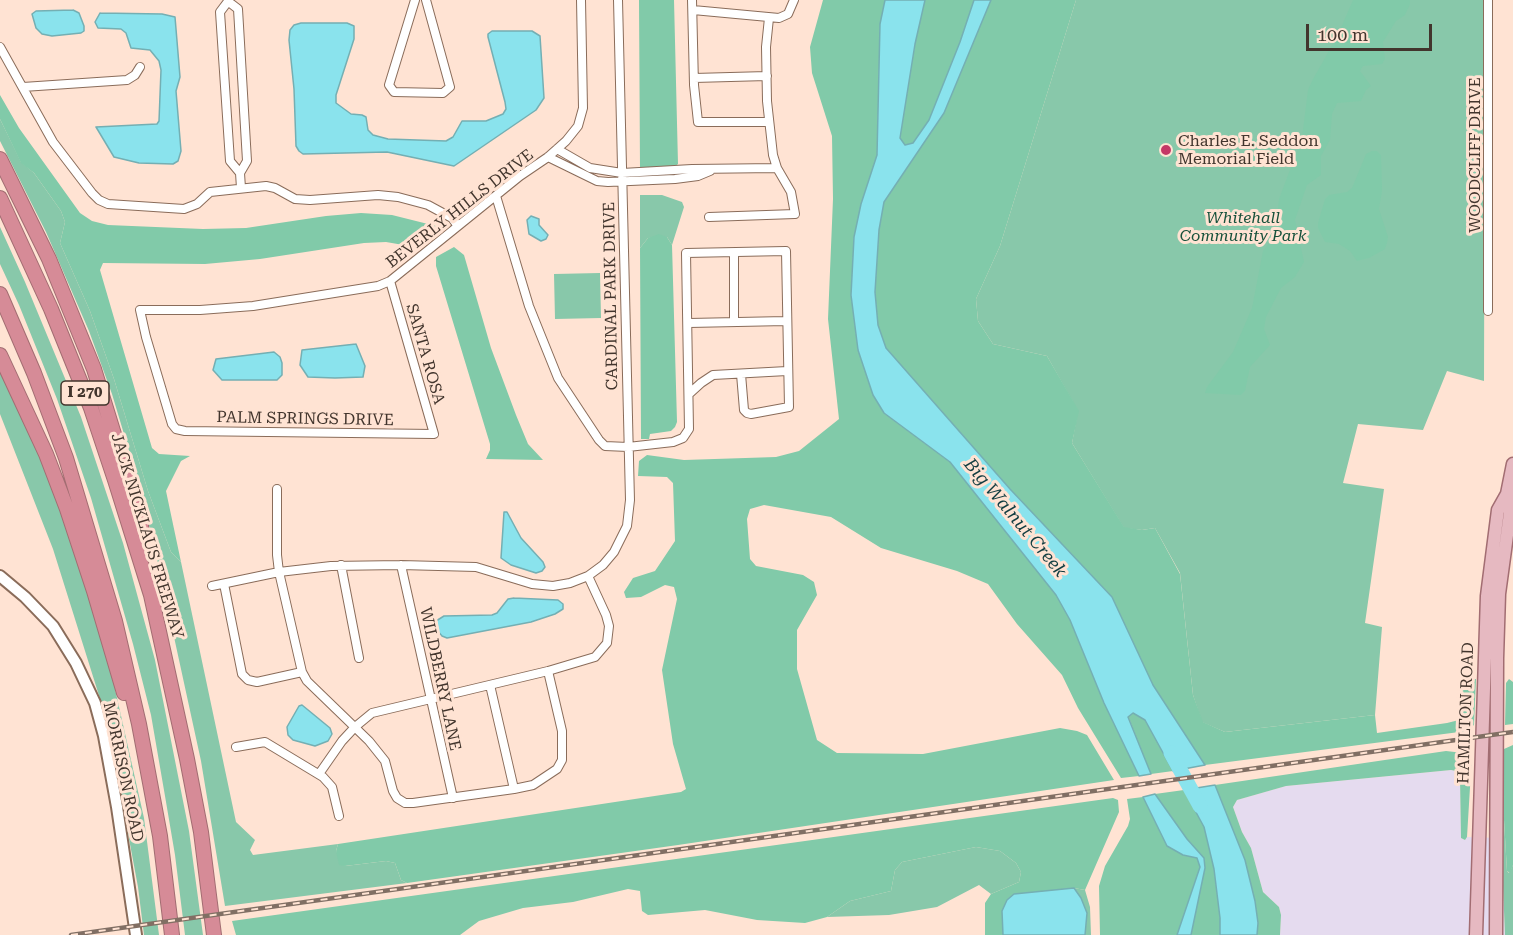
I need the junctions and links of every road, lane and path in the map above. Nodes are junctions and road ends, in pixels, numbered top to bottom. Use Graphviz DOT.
graph roads {
  1 [pos="416,0"];
  2 [pos="426,0"];
  3 [pos="581,0"];
  4 [pos="618,0"];
  5 [pos="692,0"];
  6 [pos="794,0"];
  7 [pos="1488,0"];
  8 [pos="229,1"];
  9 [pos="693,10"];
  10 [pos="769,18"];
  11 [pos="0,46"];
  12 [pos="140,67"];
  13 [pos="767,76"];
  14 [pos="694,78"];
  15 [pos="23,87"];
  16 [pos="769,122"];
  17 [pos="557,149"];
  18 [pos="548,157"];
  19 [pos="0,159"];
  20 [pos="777,168"];
  21 [pos="240,173"];
  22 [pos="623,177"];
  23 [pos="241,188"];
  24 [pos="496,196"];
  25 [pos="0,198"];
  26 [pos="709,217"];
  27 [pos="458,226"];
  28 [pos="734,253"];
  29 [pos="390,281"];
  30 [pos="0,294"];
  31 [pos="1488,311"];
  32 [pos="734,321"];
  33 [pos="786,321"];
  34 [pos="688,323"];
  35 [pos="0,355"];
  36 [pos="787,371"];
  37 [pos="741,374"];
  38 [pos="690,393"];
  39 [pos="176,429"];
  40 [pos="434,434"];
  41 [pos="628,447"];
  42 [pos="1513,464"];
  43 [pos="277,489"];
  44 [pos="1507,494"];
  45 [pos="341,565"];
  46 [pos="401,565"];
  47 [pos="279,572"];
  48 [pos="0,576"];
  49 [pos="588,576"];
  50 [pos="224,584"];
  51 [pos="212,586"];
  52 [pos="151,595"];
  53 [pos="359,658"];
  54 [pos="548,671"];
  55 [pos="302,672"];
  56 [pos="490,685"];
  57 [pos="430,699"];
  58 [pos="139,724"];
  59 [pos="355,727"];
  60 [pos="236,747"];
  61 [pos="319,774"];
  62 [pos="514,789"];
  63 [pos="453,798"];
  64 [pos="339,816"];
  65 [pos="136,935"];
  66 [pos="172,935"];
  67 [pos="214,935"];
  68 [pos="1476,935"];
  69 [pos="1496,935"];
  1 -- 2 [label="street"];
  3 -- 17 [label="street, BEVERLY HILLS DRIVE"];
  4 -- 22 [label="street, CARDINAL PARK DRIVE"];
  5 -- 9 [label="street"];
  6 -- 10 [label="street"];
  7 -- 31 [label="street, WOODCLIFF DRIVE"];
  8 -- 21 [label="street"];
  8 -- 21 [label="street"];
  9 -- 10 [label="street"];
  9 -- 14 [label="street"];
  10 -- 13 [label="street"];
  11 -- 15 [label="street"];
  12 -- 15 [label="street"];
  13 -- 14 [label="street"];
  13 -- 16 [label="street"];
  14 -- 16 [label="street"];
  15 -- 23 [label="street"];
  16 -- 20 [label="street"];
  17 -- 18 [label="street, BEVERLY HILLS DRIVE"];
  17 -- 22 [label="street, BEVERLY HILLS DRIVE"];
  18 -- 22 [label="street, BEVERLY HILLS DRIVE"];
  18 -- 24 [label="street, BEVERLY HILLS DRIVE"];
  19 -- 52 [label="highway"];
  20 -- 22 [label="street"];
  20 -- 26 [label="street"];
  21 -- 23 [label="street"];
  22 -- 41 [label="street, CARDINAL PARK DRIVE"];
  23 -- 27 [label="street"];
  24 -- 27 [label="street, BEVERLY HILLS DRIVE"];
  24 -- 41 [label="street"];
  25 -- 52 [label="highway, JACK NICKLAUS FREEWAY / I 270"];
  27 -- 29 [label="street, BEVERLY HILLS DRIVE"];
  28 -- 32 [label="street"];
  28 -- 33 [label="street"];
  28 -- 34 [label="street"];
  29 -- 39 [label="street, BEVERLY HILLS DRIVE"];
  29 -- 40 [label="street, SANTA ROSA"];
  30 -- 58 [label="highway, I 270"];
  32 -- 33 [label="street"];
  32 -- 34 [label="street"];
  33 -- 36 [label="street"];
  34 -- 38 [label="street"];
  35 -- 58 [label="highway"];
  36 -- 37 [label="street"];
  36 -- 37 [label="street"];
  37 -- 38 [label="street"];
  38 -- 41 [label="street"];
  39 -- 40 [label="street, PALM SPRINGS DRIVE"];
  41 -- 49 [label="street, CARDINAL PARK DRIVE"];
  42 -- 44 [label="main road, HAMILTON ROAD"];
  43 -- 47 [label="street"];
  44 -- 68 [label="main road, HAMILTON ROAD"];
  44 -- 69 [label="main road, HAMILTON ROAD"];
  45 -- 46 [label="street"];
  45 -- 47 [label="street"];
  45 -- 53 [label="street"];
  46 -- 49 [label="street"];
  46 -- 57 [label="street, WILDBERRY LANE"];
  47 -- 50 [label="street"];
  47 -- 55 [label="street"];
  48 -- 65 [label="street, MORRISON ROAD"];
  49 -- 54 [label="street"];
  50 -- 51 [label="street"];
  50 -- 55 [label="street"];
  52 -- 67 [label="highway, JACK NICKLAUS FREEWAY / I 270"];
  54 -- 56 [label="street"];
  54 -- 62 [label="street"];
  55 -- 59 [label="street"];
  56 -- 57 [label="street"];
  56 -- 62 [label="street"];
  57 -- 59 [label="street"];
  57 -- 63 [label="street, WILDBERRY LANE"];
  58 -- 66 [label="highway, I 270"];
  59 -- 61 [label="street"];
  59 -- 63 [label="street"];
  60 -- 61 [label="street"];
  61 -- 64 [label="street"];
  62 -- 63 [label="street"];
}
